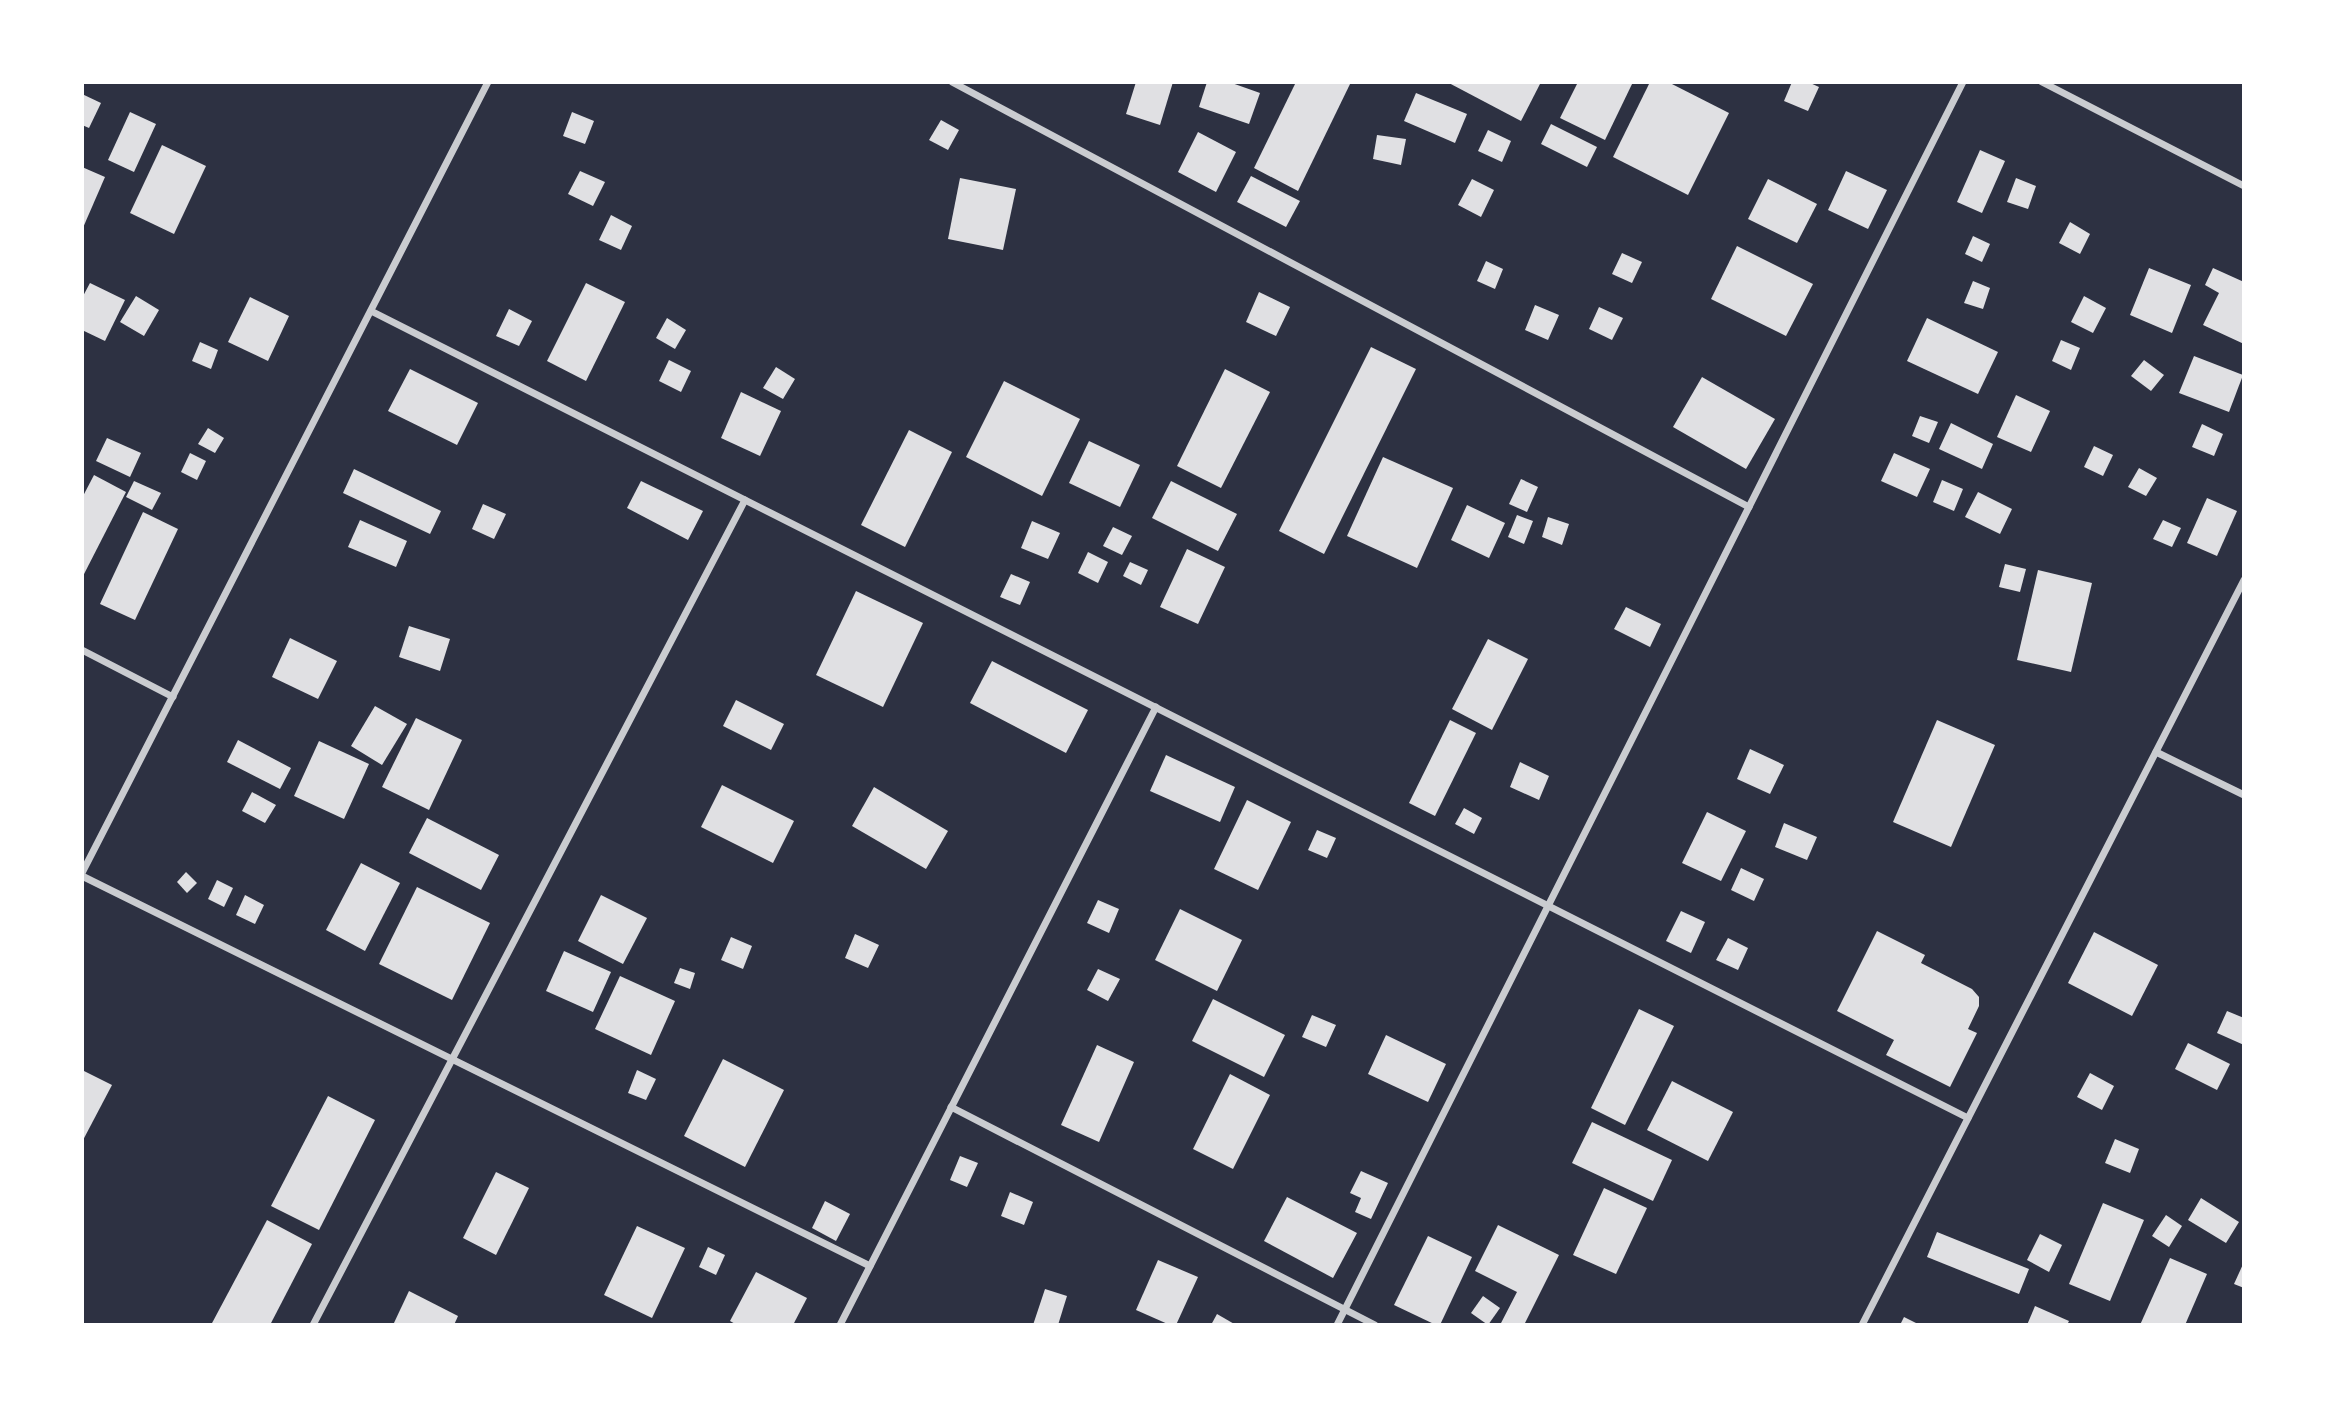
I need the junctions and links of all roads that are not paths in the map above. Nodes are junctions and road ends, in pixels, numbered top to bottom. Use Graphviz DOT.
graph roads {
  1 [pos="488,82"];
  2 [pos="952,82"];
  3 [pos="1963,82"];
  4 [pos="2042,82"];
  5 [pos="2244,186"];
  6 [pos="371,311"];
  7 [pos="745,500"];
  8 [pos="1749,507"];
  9 [pos="2244,580"];
  10 [pos="82,650"];
  11 [pos="173,697"];
  12 [pos="1156,707"];
  13 [pos="2156,752"];
  14 [pos="2244,795"];
  15 [pos="82,875"];
  16 [pos="1548,906"];
  17 [pos="452,1059"];
  18 [pos="951,1107"];
  19 [pos="1968,1118"];
  20 [pos="870,1266"];
  21 [pos="1345,1310"];
  22 [pos="313,1325"];
  23 [pos="839,1325"];
  24 [pos="1338,1325"];
  25 [pos="1375,1325"];
  26 [pos="1862,1325"];
  1 -- 6 [label="street"];
  2 -- 8 [label="street"];
  3 -- 8 [label="street"];
  4 -- 5 [label="street"];
  6 -- 7 [label="street"];
  6 -- 11 [label="street"];
  7 -- 12 [label="street"];
  7 -- 17 [label="street"];
  8 -- 16 [label="street"];
  9 -- 13 [label="street"];
  10 -- 11 [label="street"];
  11 -- 15 [label="street"];
  12 -- 16 [label="street"];
  12 -- 18 [label="street"];
  13 -- 14 [label="street"];
  13 -- 19 [label="street"];
  15 -- 17 [label="street"];
  16 -- 19 [label="street"];
  16 -- 21 [label="street"];
  17 -- 20 [label="street"];
  17 -- 22 [label="street"];
  18 -- 20 [label="street"];
  18 -- 21 [label="street"];
  19 -- 26 [label="street"];
  20 -- 23 [label="street"];
  21 -- 24 [label="street"];
  21 -- 25 [label="street"];
}
